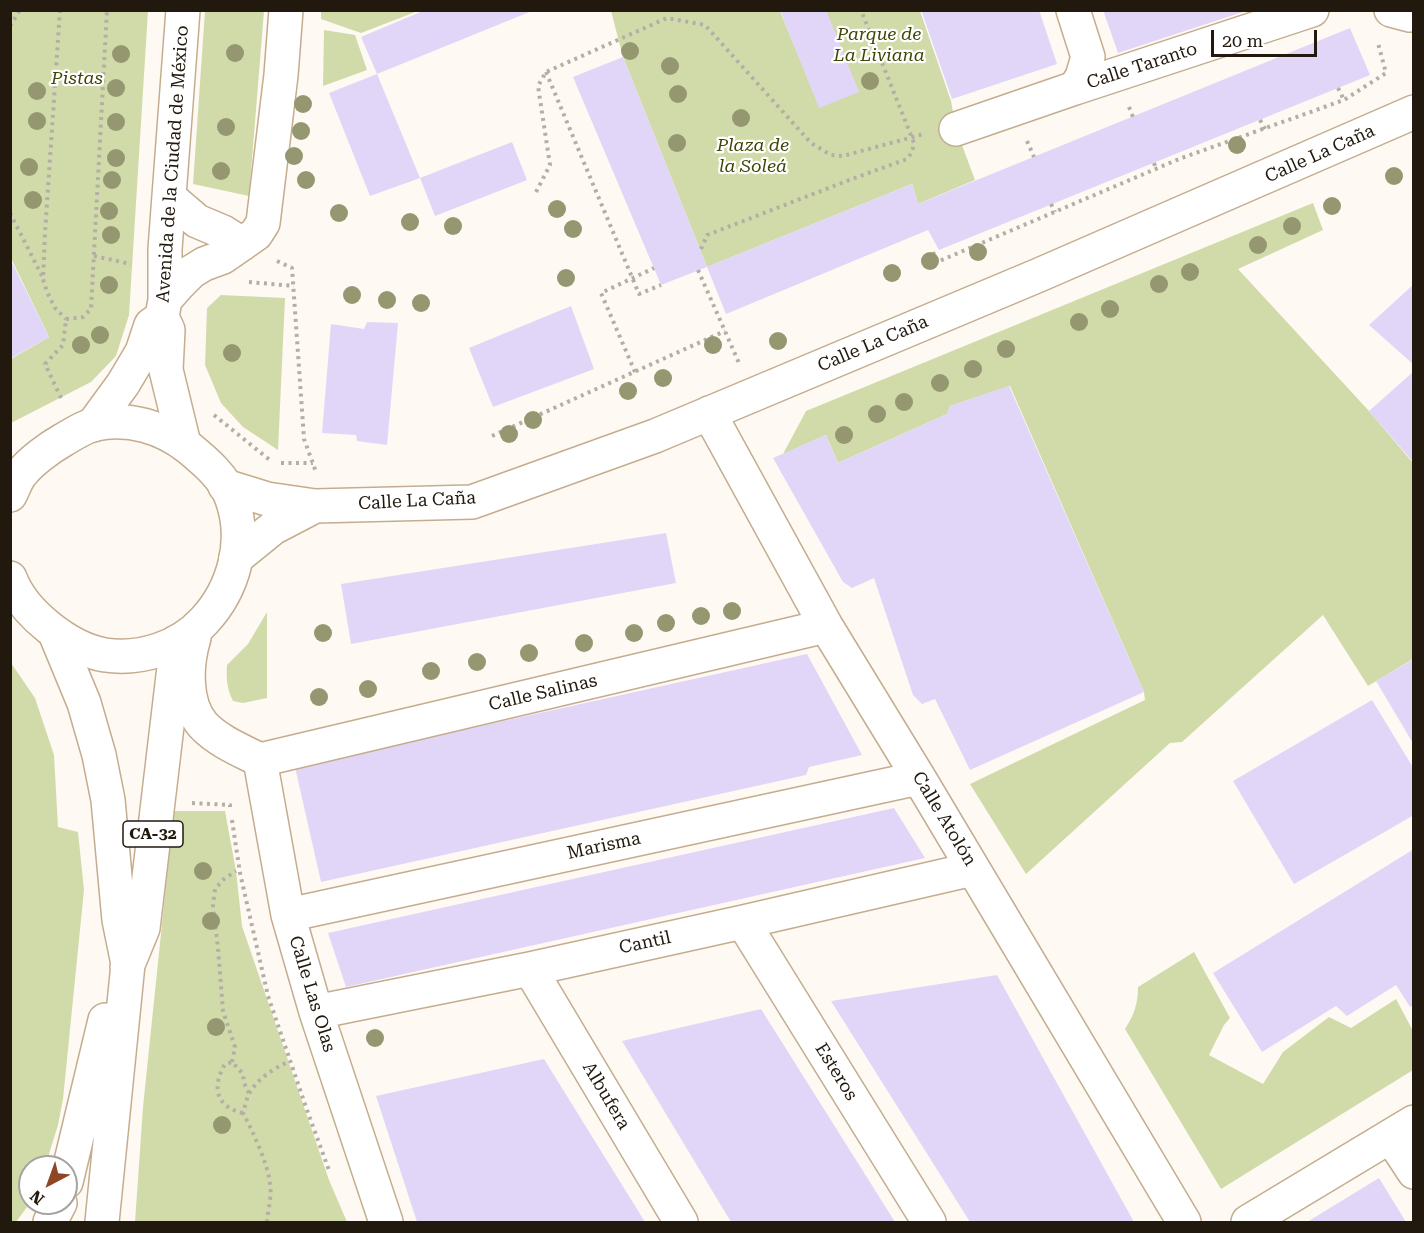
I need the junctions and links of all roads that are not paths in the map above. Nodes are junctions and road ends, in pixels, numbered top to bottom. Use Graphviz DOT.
graph roads {
  1 [pos="183,10"];
  2 [pos="286,10"];
  3 [pos="1073,10"];
  4 [pos="1312,10"];
  5 [pos="1075,88"];
  6 [pos="1413,90"];
  7 [pos="1413,112"];
  8 [pos="956,129"];
  9 [pos="169,197"];
  10 [pos="242,244"];
  11 [pos="163,308"];
  12 [pos="709,413"];
  13 [pos="93,425"];
  14 [pos="184,444"];
  15 [pos="14,482"];
  16 [pos="225,486"];
  17 [pos="317,493"];
  18 [pos="236,558"];
  19 [pos="12,584"];
  20 [pos="826,626"];
  21 [pos="55,633"];
  22 [pos="187,636"];
  23 [pos="260,759"];
  24 [pos="919,778"];
  25 [pos="973,869"];
  26 [pos="288,915"];
  27 [pos="743,922"];
  28 [pos="128,964"];
  29 [pos="530,969"];
  30 [pos="316,1012"];
  31 [pos="1402,1129"];
  32 [pos="73,1155"];
  33 [pos="1413,1172"];
  34 [pos="102,1222"];
  35 [pos="386,1222"];
  36 [pos="681,1222"];
  37 [pos="929,1222"];
  38 [pos="1184,1222"];
  39 [pos="1248,1222"];
  1 -- 9 [label="main road, Avenida de la Ciudad de México"];
  2 -- 10 [label="main road"];
  3 -- 5 [label="main road, Calle Taranto"];
  4 -- 5 [label="main road, Calle Taranto"];
  5 -- 8 [label="main road, Calle Taranto"];
  6 -- 7 [label="main road"];
  7 -- 12 [label="main road, Calle La Caña"];
  9 -- 10 [label="main road"];
  9 -- 11 [label="main road, Avenida de la Ciudad de México"];
  10 -- 11 [label="main road"];
  11 -- 13 [label="main road, Avenida de la Ciudad de México"];
  11 -- 14 [label="main road, Avenida de la Ciudad de México"];
  12 -- 17 [label="main road, Calle La Caña"];
  12 -- 20 [label="main road, Calle Atolón"];
  13 -- 14 [label="main road"];
  13 -- 15 [label="main road"];
  14 -- 16 [label="main road"];
  16 -- 17 [label="main road, Calle La Caña"];
  16 -- 18 [label="main road"];
  17 -- 18 [label="main road"];
  18 -- 22 [label="main road"];
  19 -- 21 [label="main road"];
  20 -- 23 [label="main road, Calle Salinas"];
  20 -- 24 [label="main road, Calle Atolón"];
  21 -- 22 [label="main road"];
  21 -- 28 [label="main road, CA-32"];
  22 -- 23 [label="main road"];
  22 -- 28 [label="main road, CA-32"];
  23 -- 26 [label="main road, Calle Las Olas"];
  24 -- 25 [label="main road, Calle Atolón"];
  24 -- 26 [label="main road, Marisma"];
  25 -- 27 [label="main road, Cantil"];
  25 -- 38 [label="main road, Calle Atolón"];
  26 -- 30 [label="main road, Calle Las Olas"];
  27 -- 29 [label="main road, Cantil"];
  27 -- 37 [label="main road, Esteros"];
  28 -- 32 [label="main road"];
  28 -- 34 [label="main road, CA-32"];
  29 -- 30 [label="main road, Cantil"];
  29 -- 36 [label="main road, Albufera"];
  30 -- 35 [label="main road, Calle Las Olas"];
  31 -- 33 [label="main road"];
  31 -- 39 [label="main road"];
}
